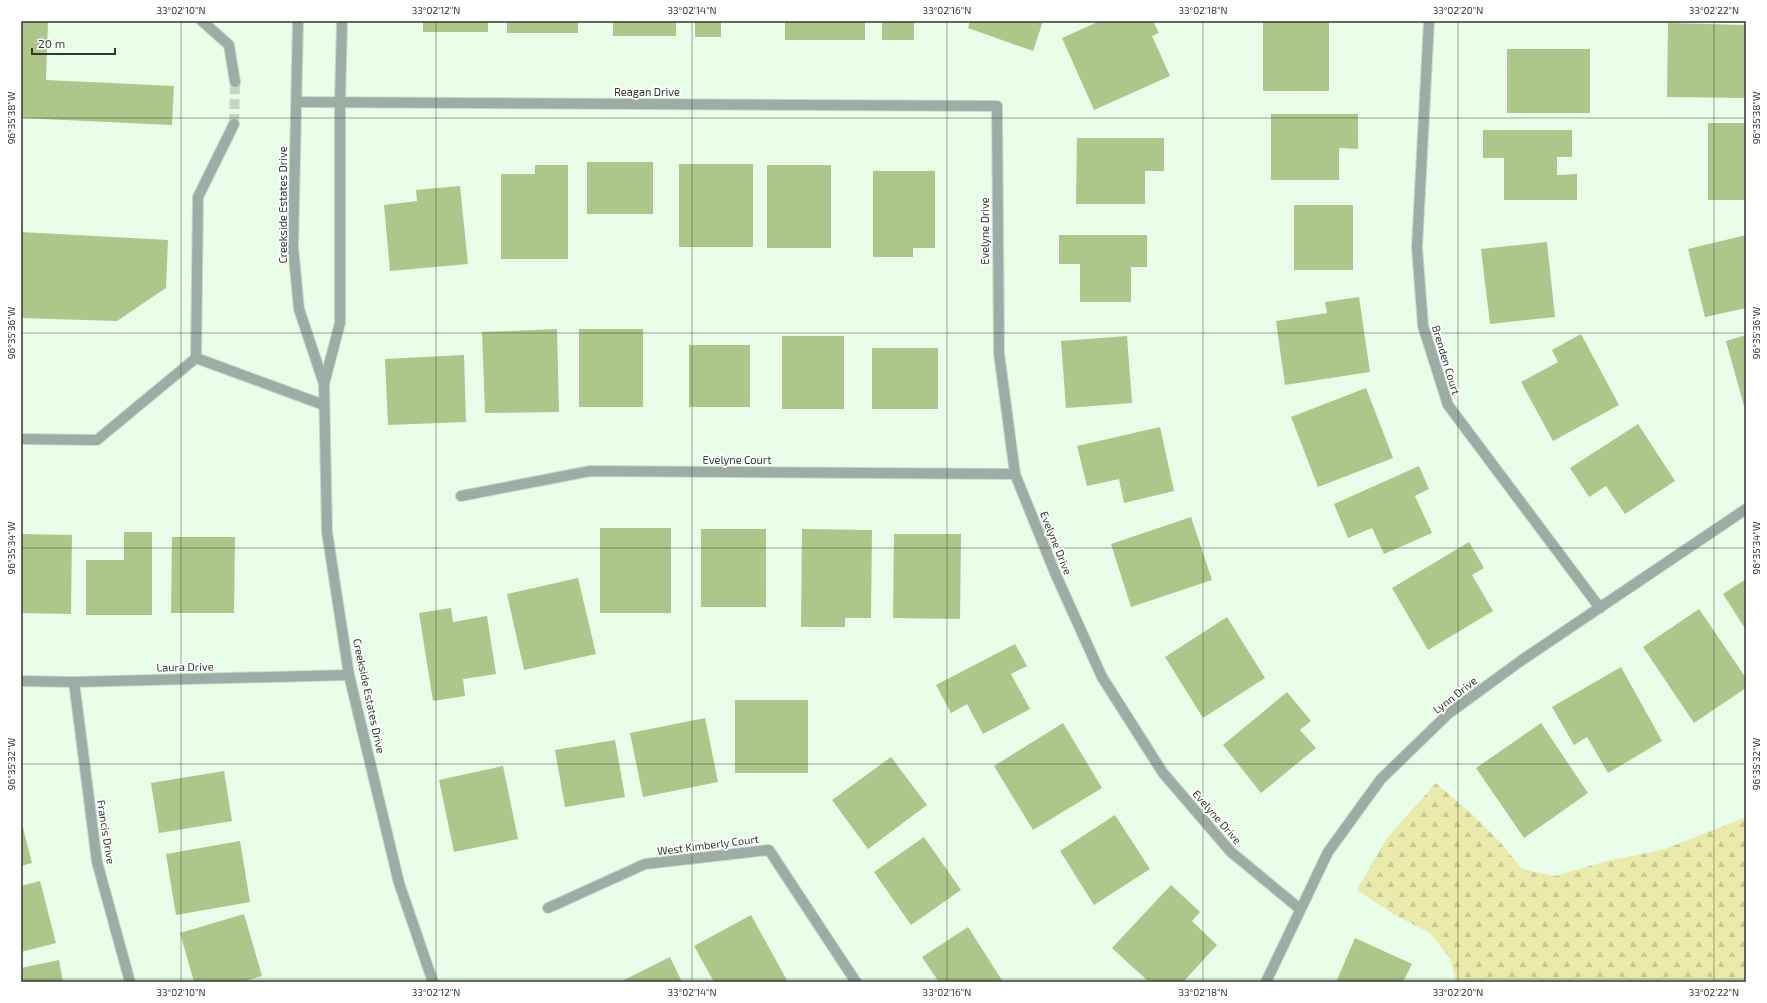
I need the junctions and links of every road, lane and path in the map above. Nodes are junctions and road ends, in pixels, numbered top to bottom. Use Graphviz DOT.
graph roads {
  1 [pos="202,21"];
  2 [pos="298,21"];
  3 [pos="342,21"];
  4 [pos="1429,21"];
  5 [pos="234,82"];
  6 [pos="297,102"];
  7 [pos="340,102"];
  8 [pos="997,106"];
  9 [pos="234,124"];
  10 [pos="196,358"];
  11 [pos="324,384"];
  12 [pos="324,405"];
  13 [pos="21,439"];
  14 [pos="1015,474"];
  15 [pos="461,496"];
  16 [pos="1746,509"];
  17 [pos="1600,608"];
  18 [pos="350,675"];
  19 [pos="21,681"];
  20 [pos="74,682"];
  21 [pos="548,908"];
  22 [pos="1300,908"];
  23 [pos="130,982"];
  24 [pos="433,982"];
  25 [pos="856,982"];
  26 [pos="1266,982"];
  1 -- 5 [label="street"];
  2 -- 6 [label="street, Creekside Estates Drive"];
  3 -- 7 [label="street, Creekside Estates Drive"];
  4 -- 17 [label="street, Brenden Court"];
  6 -- 7 [label="street, Reagan Drive"];
  6 -- 11 [label="street, Creekside Estates Drive"];
  7 -- 8 [label="street, Reagan Drive"];
  7 -- 11 [label="street, Creekside Estates Drive"];
  8 -- 14 [label="street, Evelyne Drive"];
  9 -- 10 [label="street"];
  10 -- 12 [label="street"];
  10 -- 13 [label="street"];
  11 -- 12 [label="street, Creekside Estates Drive"];
  12 -- 18 [label="street, Creekside Estates Drive"];
  14 -- 15 [label="street, Evelyne Court"];
  14 -- 22 [label="street, Evelyne Drive"];
  16 -- 17 [label="street, Lynn Drive"];
  17 -- 22 [label="street, Lynn Drive"];
  18 -- 20 [label="street, Laura Drive"];
  18 -- 24 [label="street, Creekside Estates Drive"];
  19 -- 20 [label="street, Laura Drive"];
  20 -- 23 [label="street, Francis Drive"];
  21 -- 25 [label="street, West Kimberly Court"];
  22 -- 26 [label="street, Lynn Drive"];
}
